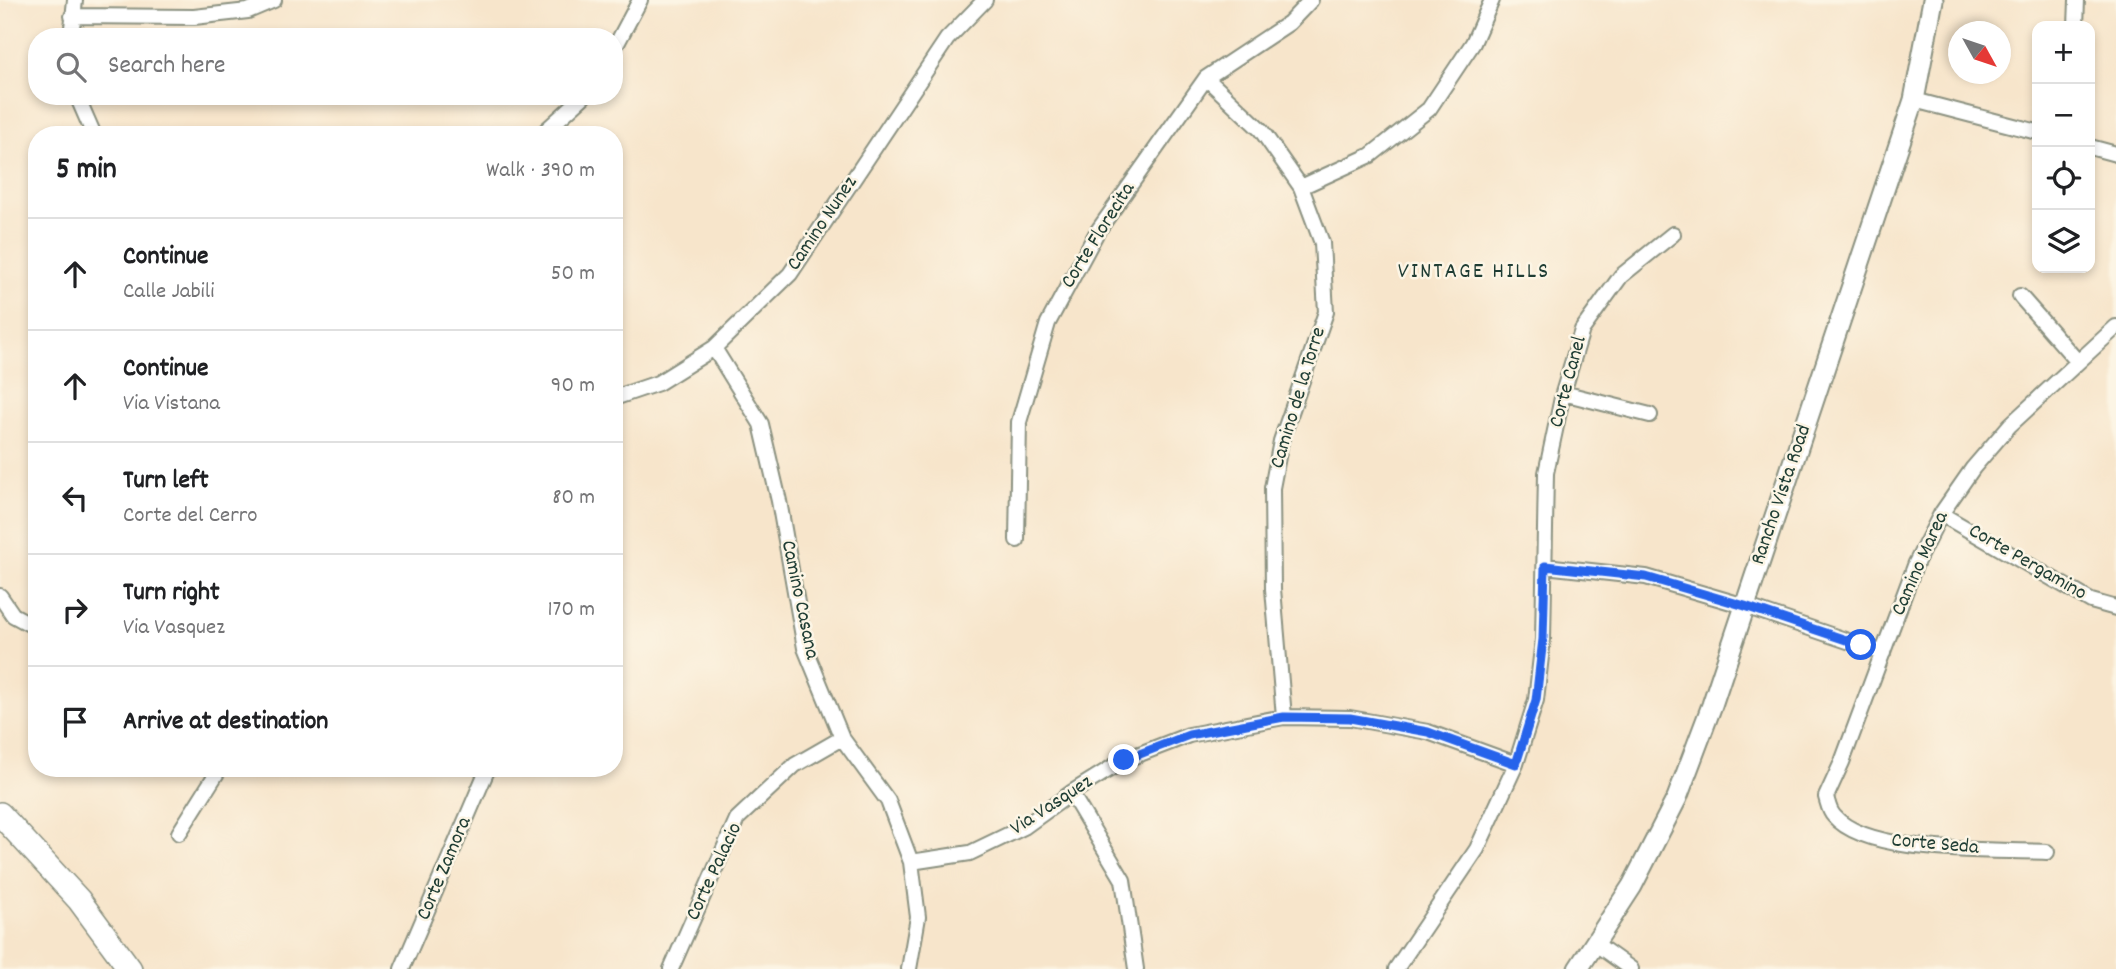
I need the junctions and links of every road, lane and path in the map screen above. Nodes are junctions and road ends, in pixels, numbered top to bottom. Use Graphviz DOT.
graph roads {
  1 [pos="75,0"];
  2 [pos="274,0"];
  3 [pos="640,0"];
  4 [pos="985,0"];
  5 [pos="1311,0"];
  6 [pos="1492,0"];
  7 [pos="1933,0"];
  8 [pos="2077,0"];
  9 [pos="72,16"];
  10 [pos="2076,21"];
  11 [pos="71,28"];
  12 [pos="623,32"];
  13 [pos="1206,78"];
  14 [pos="1914,100"];
  15 [pos="81,105"];
  16 [pos="574,105"];
  17 [pos="90,126"];
  18 [pos="551,126"];
  19 [pos="2032,131"];
  20 [pos="2095,148"];
  21 [pos="2116,154"];
  22 [pos="1301,187"];
  23 [pos="1673,234"];
  24 [pos="2020,296"];
  25 [pos="2116,327"];
  26 [pos="714,348"];
  27 [pos="2078,362"];
  28 [pos="1563,393"];
  29 [pos="623,395"];
  30 [pos="1650,415"];
  31 [pos="1941,514"];
  32 [pos="1017,540"];
  33 [pos="1545,566"];
  34 [pos="0,596"];
  35 [pos="1745,606"];
  36 [pos="2116,608"];
  37 [pos="28,623"];
  38 [pos="1884,653"];
  39 [pos="1284,717"];
  40 [pos="842,738"];
  41 [pos="1516,764"];
  42 [pos="214,777"];
  43 [pos="484,777"];
  44 [pos="1071,793"];
  45 [pos="0,814"];
  46 [pos="1832,814"];
  47 [pos="179,833"];
  48 [pos="2047,852"];
  49 [pos="911,862"];
  50 [pos="1596,944"];
  51 [pos="130,969"];
  52 [pos="402,969"];
  53 [pos="671,969"];
  54 [pos="909,969"];
  55 [pos="1136,969"];
  56 [pos="1396,969"];
  57 [pos="1578,969"];
  58 [pos="1631,969"];
  1 -- 9 [label="street"];
  2 -- 9 [label="street"];
  3 -- 12 [label="street"];
  4 -- 26 [label="street, Camino Nunez"];
  5 -- 13 [label="street, Corte Florecita"];
  6 -- 22 [label="street"];
  7 -- 14 [label="main road, Rancho Vista Road"];
  8 -- 10 [label="street"];
  9 -- 11 [label="street"];
  13 -- 22 [label="street, Camino de la Torre"];
  13 -- 32 [label="street, Corte Florecita"];
  14 -- 19 [label="street"];
  14 -- 35 [label="main road, Rancho Vista Road"];
  15 -- 17 [label="street"];
  16 -- 18 [label="street"];
  20 -- 21 [label="street"];
  22 -- 39 [label="street, Camino de la Torre"];
  23 -- 28 [label="street, Corte Canel"];
  24 -- 27 [label="street"];
  25 -- 27 [label="street, Camino Marea"];
  26 -- 29 [label="street, Camino Nunez"];
  26 -- 40 [label="street, Camino Casana"];
  27 -- 31 [label="street, Camino Marea"];
  28 -- 30 [label="street"];
  28 -- 33 [label="street, Corte Canel"];
  31 -- 36 [label="street, Corte Pergamino"];
  31 -- 38 [label="street, Camino Marea"];
  33 -- 35 [label="street"];
  33 -- 41 [label="street, Corte Canel"];
  34 -- 37 [label="street"];
  35 -- 38 [label="street"];
  35 -- 50 [label="main road, Rancho Vista Road"];
  38 -- 46 [label="street, Camino Marea"];
  39 -- 41 [label="street, Via Vasquez"];
  39 -- 44 [label="street, Via Vasquez"];
  40 -- 49 [label="street, Camino Casana"];
  40 -- 53 [label="street, Corte Palacio"];
  41 -- 56 [label="street, Corte Canel"];
  42 -- 47 [label="street"];
  43 -- 52 [label="street, Corte Zamora"];
  44 -- 49 [label="street, Via Vasquez"];
  44 -- 55 [label="street"];
  45 -- 51 [label="main road"];
  46 -- 48 [label="street, Corte Seda"];
  49 -- 54 [label="street, Camino Casana"];
  50 -- 57 [label="main road, Rancho Vista Road"];
  50 -- 58 [label="street"];
}
